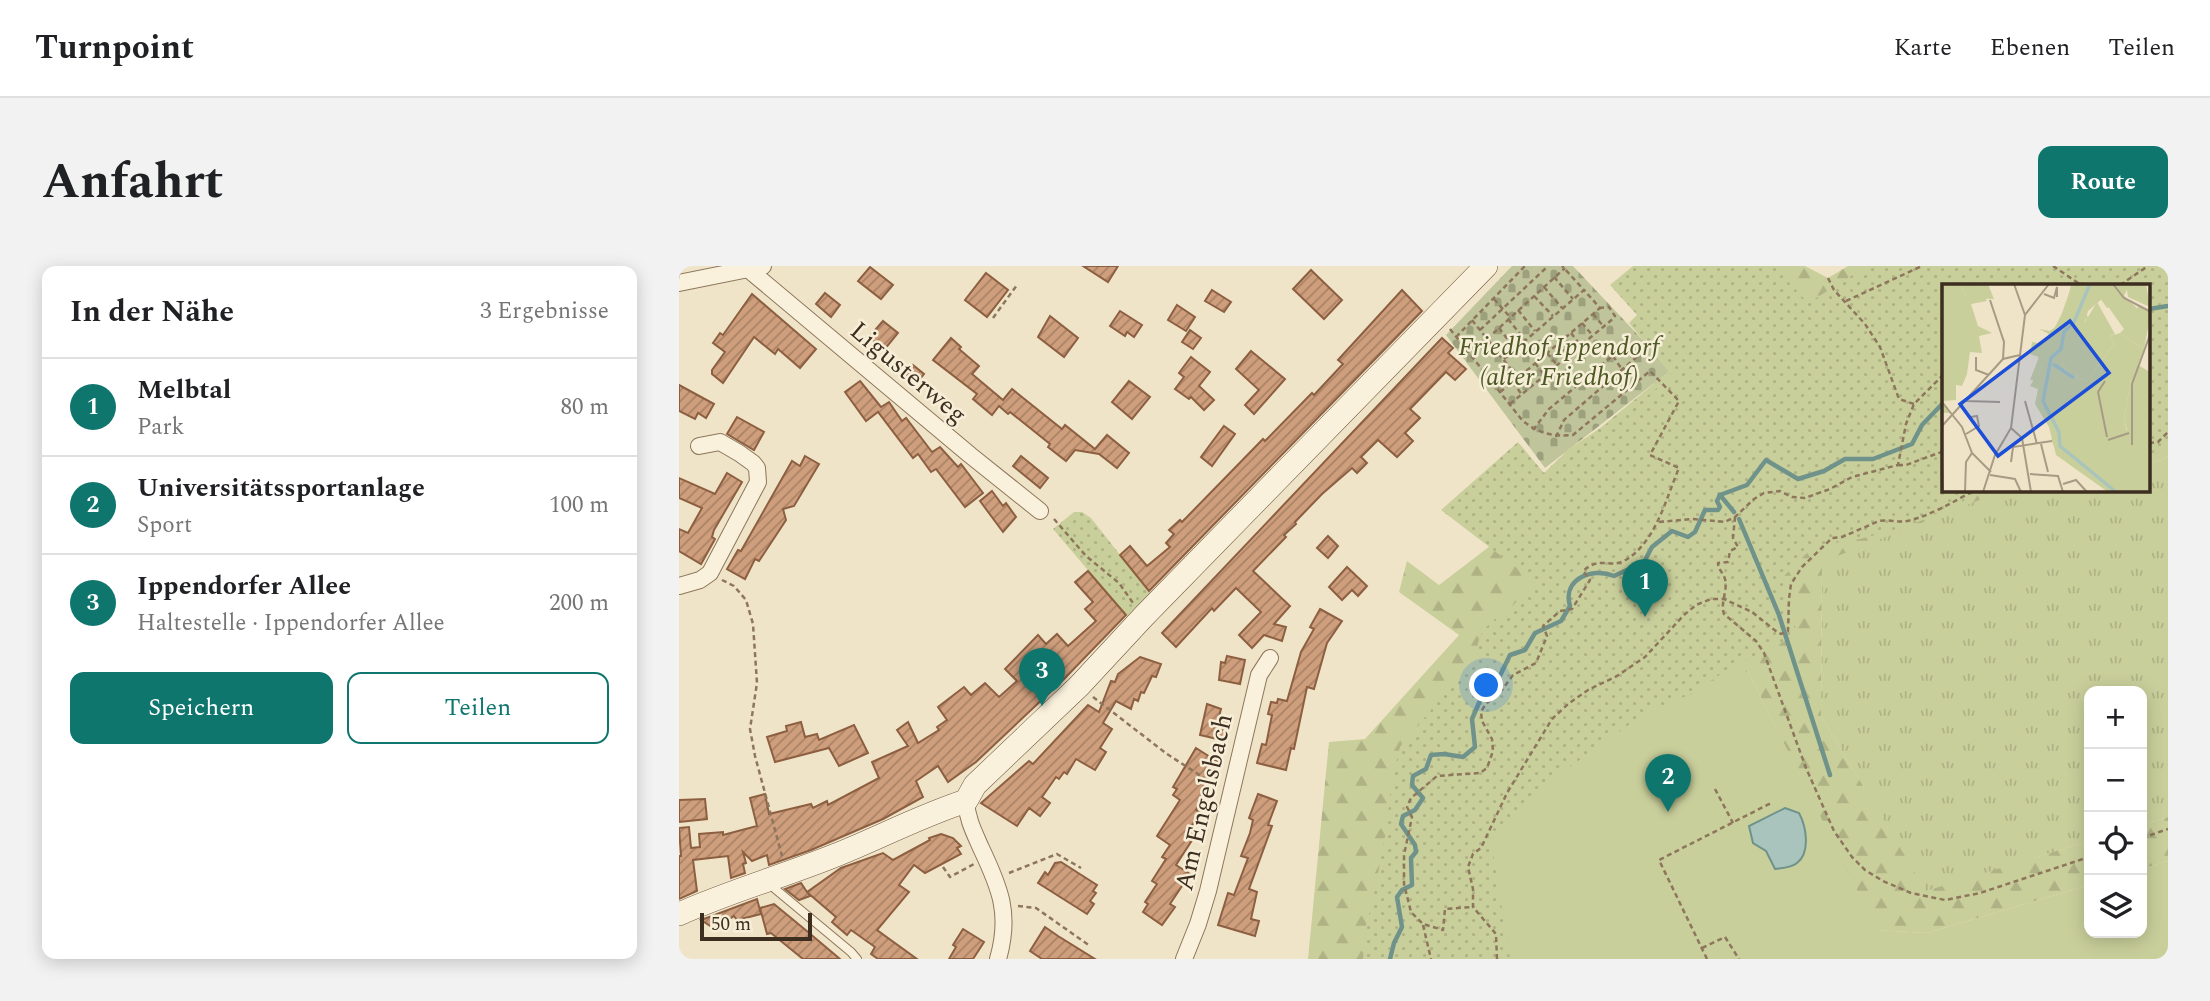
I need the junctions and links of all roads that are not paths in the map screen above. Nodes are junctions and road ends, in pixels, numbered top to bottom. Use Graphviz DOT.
graph roads {
  1 [pos="1486,266"];
  2 [pos="755,267"];
  3 [pos="679,283"];
  4 [pos="699,446"];
  5 [pos="1047,515"];
  6 [pos="679,586"];
  7 [pos="1270,658"];
  8 [pos="966,801"];
  9 [pos="776,878"];
  10 [pos="679,914"];
  11 [pos="856,959"];
  12 [pos="998,959"];
  13 [pos="1184,959"];
  1 -- 8 [label="street"];
  2 -- 3 [label="street"];
  2 -- 5 [label="street, Ligusterweg"];
  4 -- 6 [label="street"];
  7 -- 13 [label="street, Am Engelsbach"];
  8 -- 9 [label="street"];
  8 -- 12 [label="street"];
  9 -- 10 [label="street"];
  9 -- 11 [label="lane"];
}
